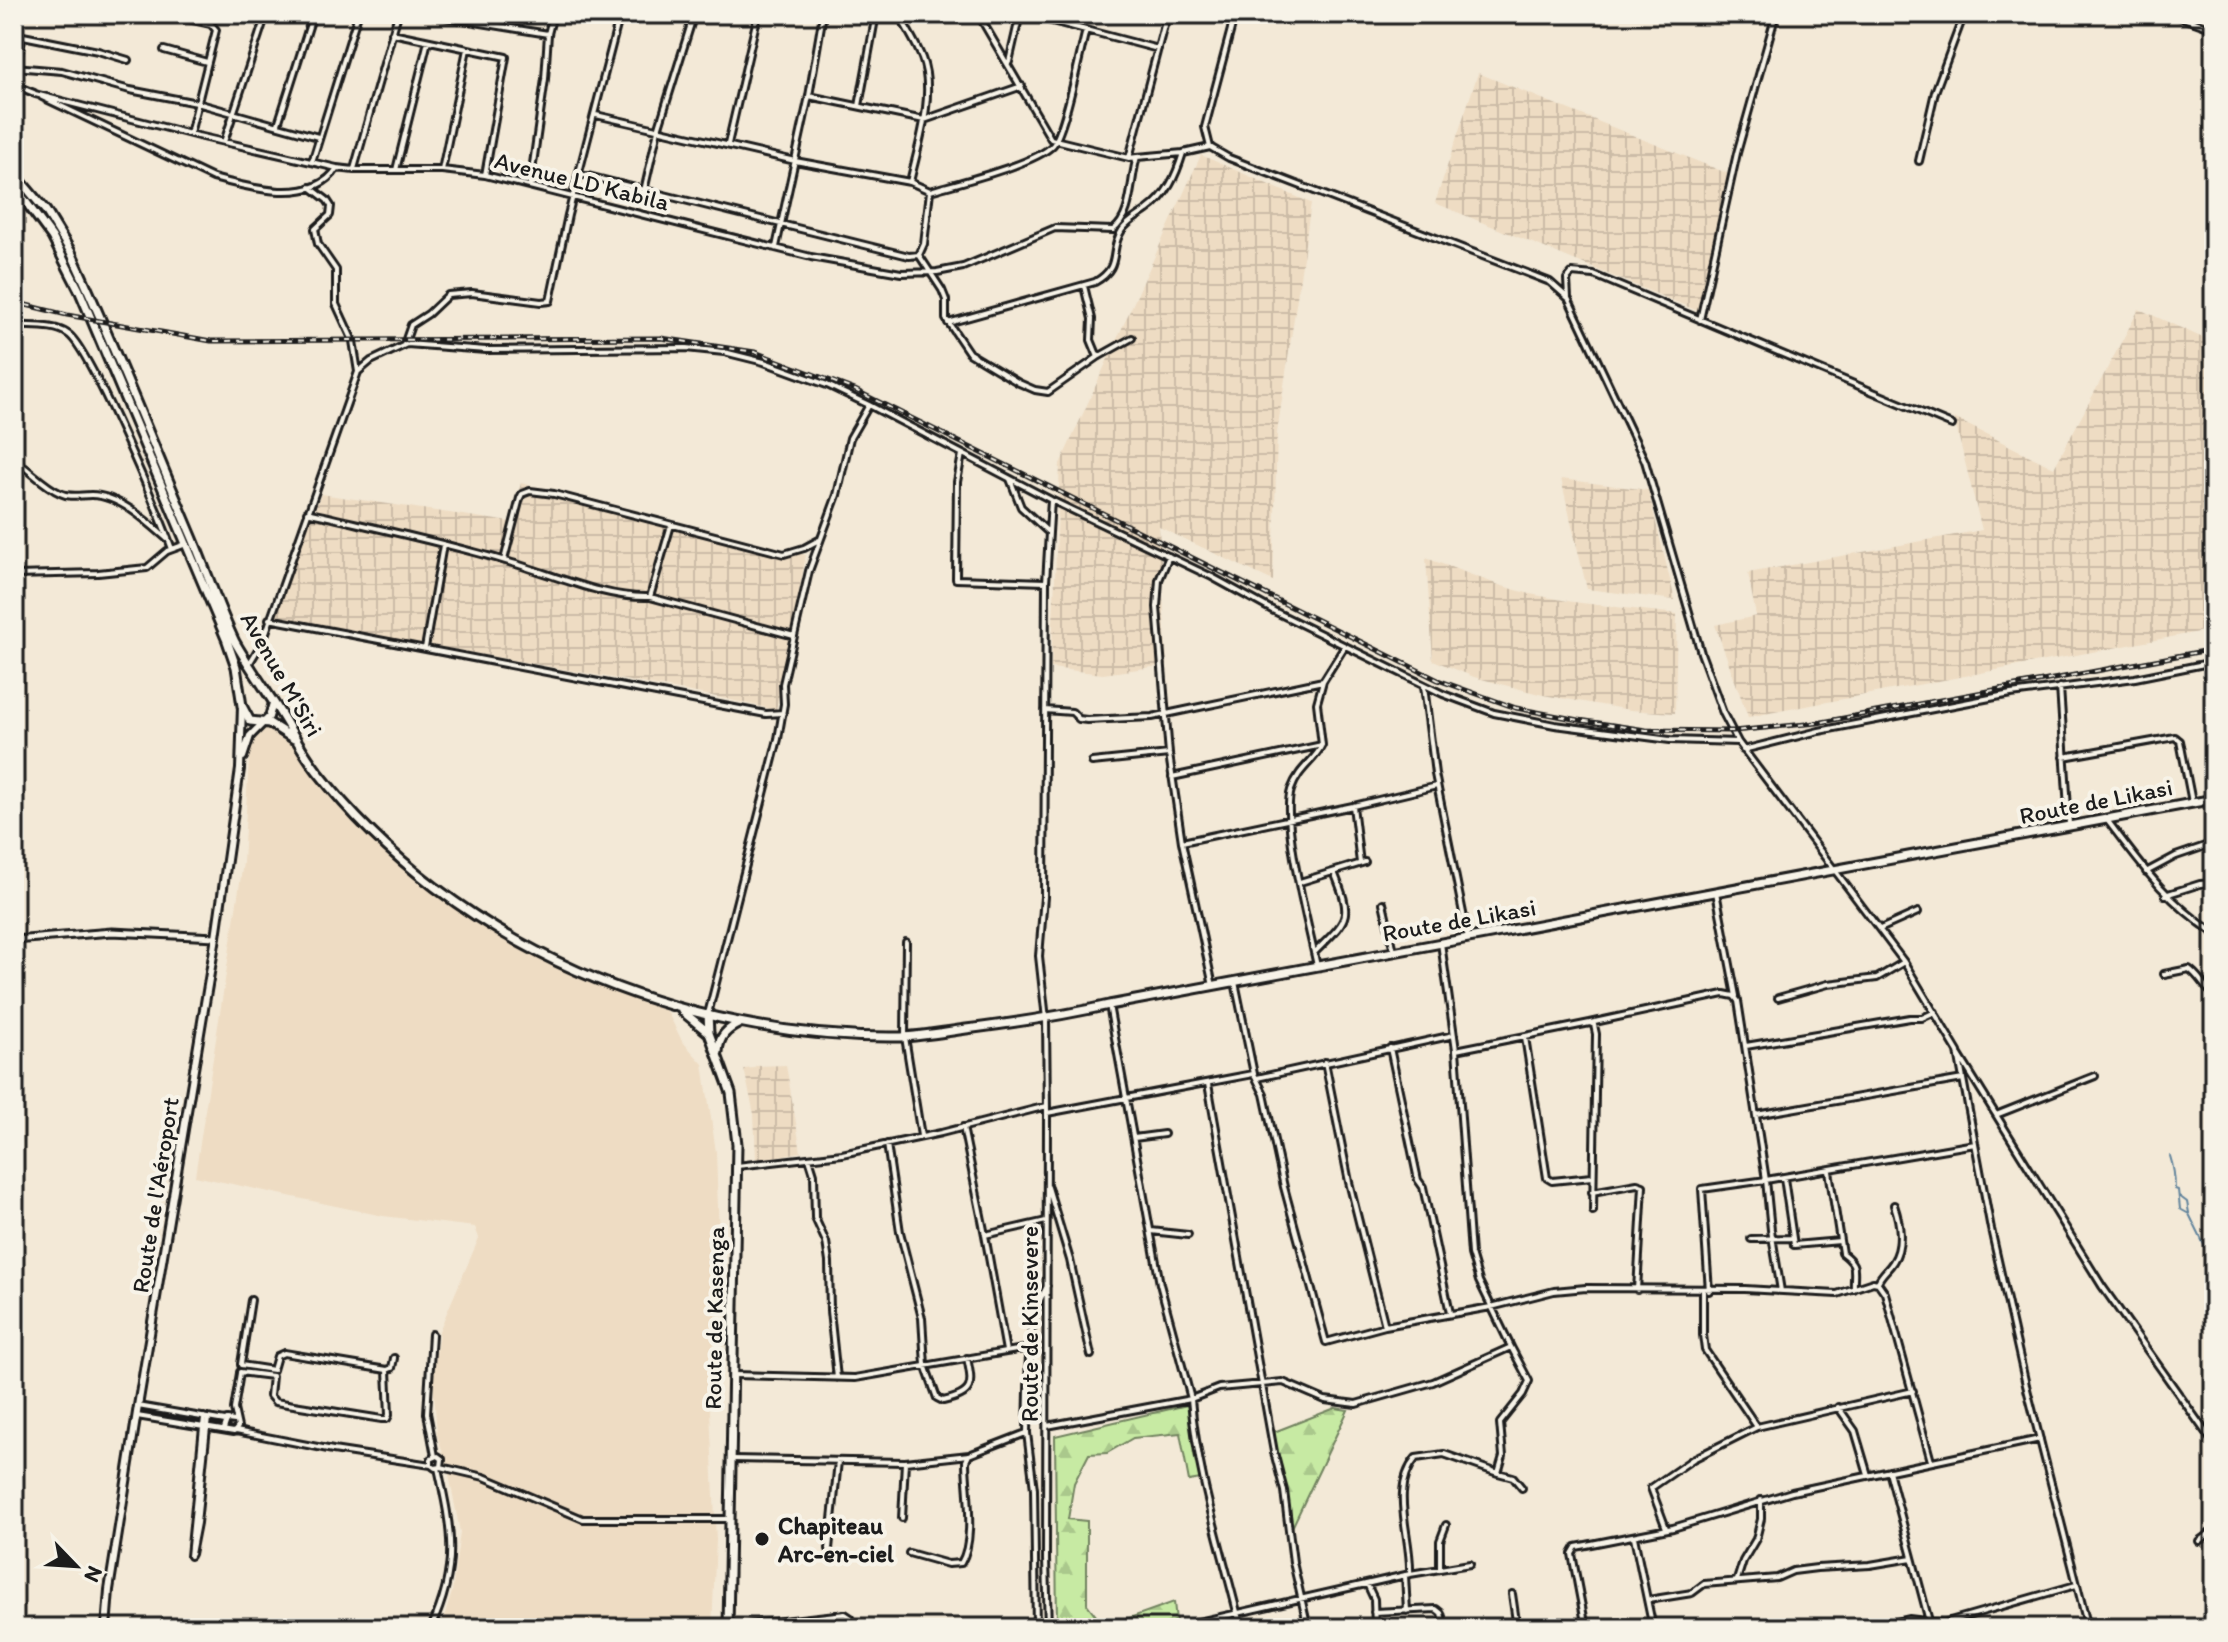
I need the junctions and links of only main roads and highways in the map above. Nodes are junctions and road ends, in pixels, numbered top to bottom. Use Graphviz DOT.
graph roads {
  1 [pos="14,173"];
  2 [pos="14,186"];
  3 [pos="256,676"];
  4 [pos="239,684"];
  5 [pos="273,701"];
  6 [pos="242,706"];
  7 [pos="263,723"];
  8 [pos="298,742"];
  9 [pos="240,769"];
  10 [pos="2214,799"];
  11 [pos="673,1006"];
  12 [pos="708,1014"];
  13 [pos="742,1022"];
  14 [pos="709,1033"];
  15 [pos="718,1054"];
  16 [pos="106,1628"];
  17 [pos="728,1628"];
  1 -- 3 [label="highway, Avenue M'Siri"];
  2 -- 4 [label="highway, Avenue M'Siri"];
  3 -- 4 [label="highway"];
  3 -- 5 [label="highway, Avenue M'Siri"];
  4 -- 6 [label="highway, Avenue M'Siri"];
  5 -- 7 [label="main road, Route de l'Aéroport"];
  5 -- 8 [label="highway, Avenue M'Siri"];
  6 -- 7 [label="highway"];
  6 -- 9 [label="main road, Route de l'Aéroport"];
  7 -- 8 [label="highway"];
  7 -- 9 [label="main road, Route de l'Aéroport"];
  8 -- 11 [label="highway, Avenue M'Siri"];
  9 -- 16 [label="main road, Route de l'Aéroport"];
  10 -- 13 [label="highway, Route de Likasi"];
  11 -- 12 [label="highway, Avenue M'Siri"];
  11 -- 14 [label="highway"];
  12 -- 13 [label="highway, Route de Likasi"];
  12 -- 14 [label="highway, Route de Kasenga"];
  13 -- 15 [label="highway"];
  14 -- 15 [label="highway, Route de Kasenga"];
  15 -- 17 [label="highway, Route de Kasenga"];
}
